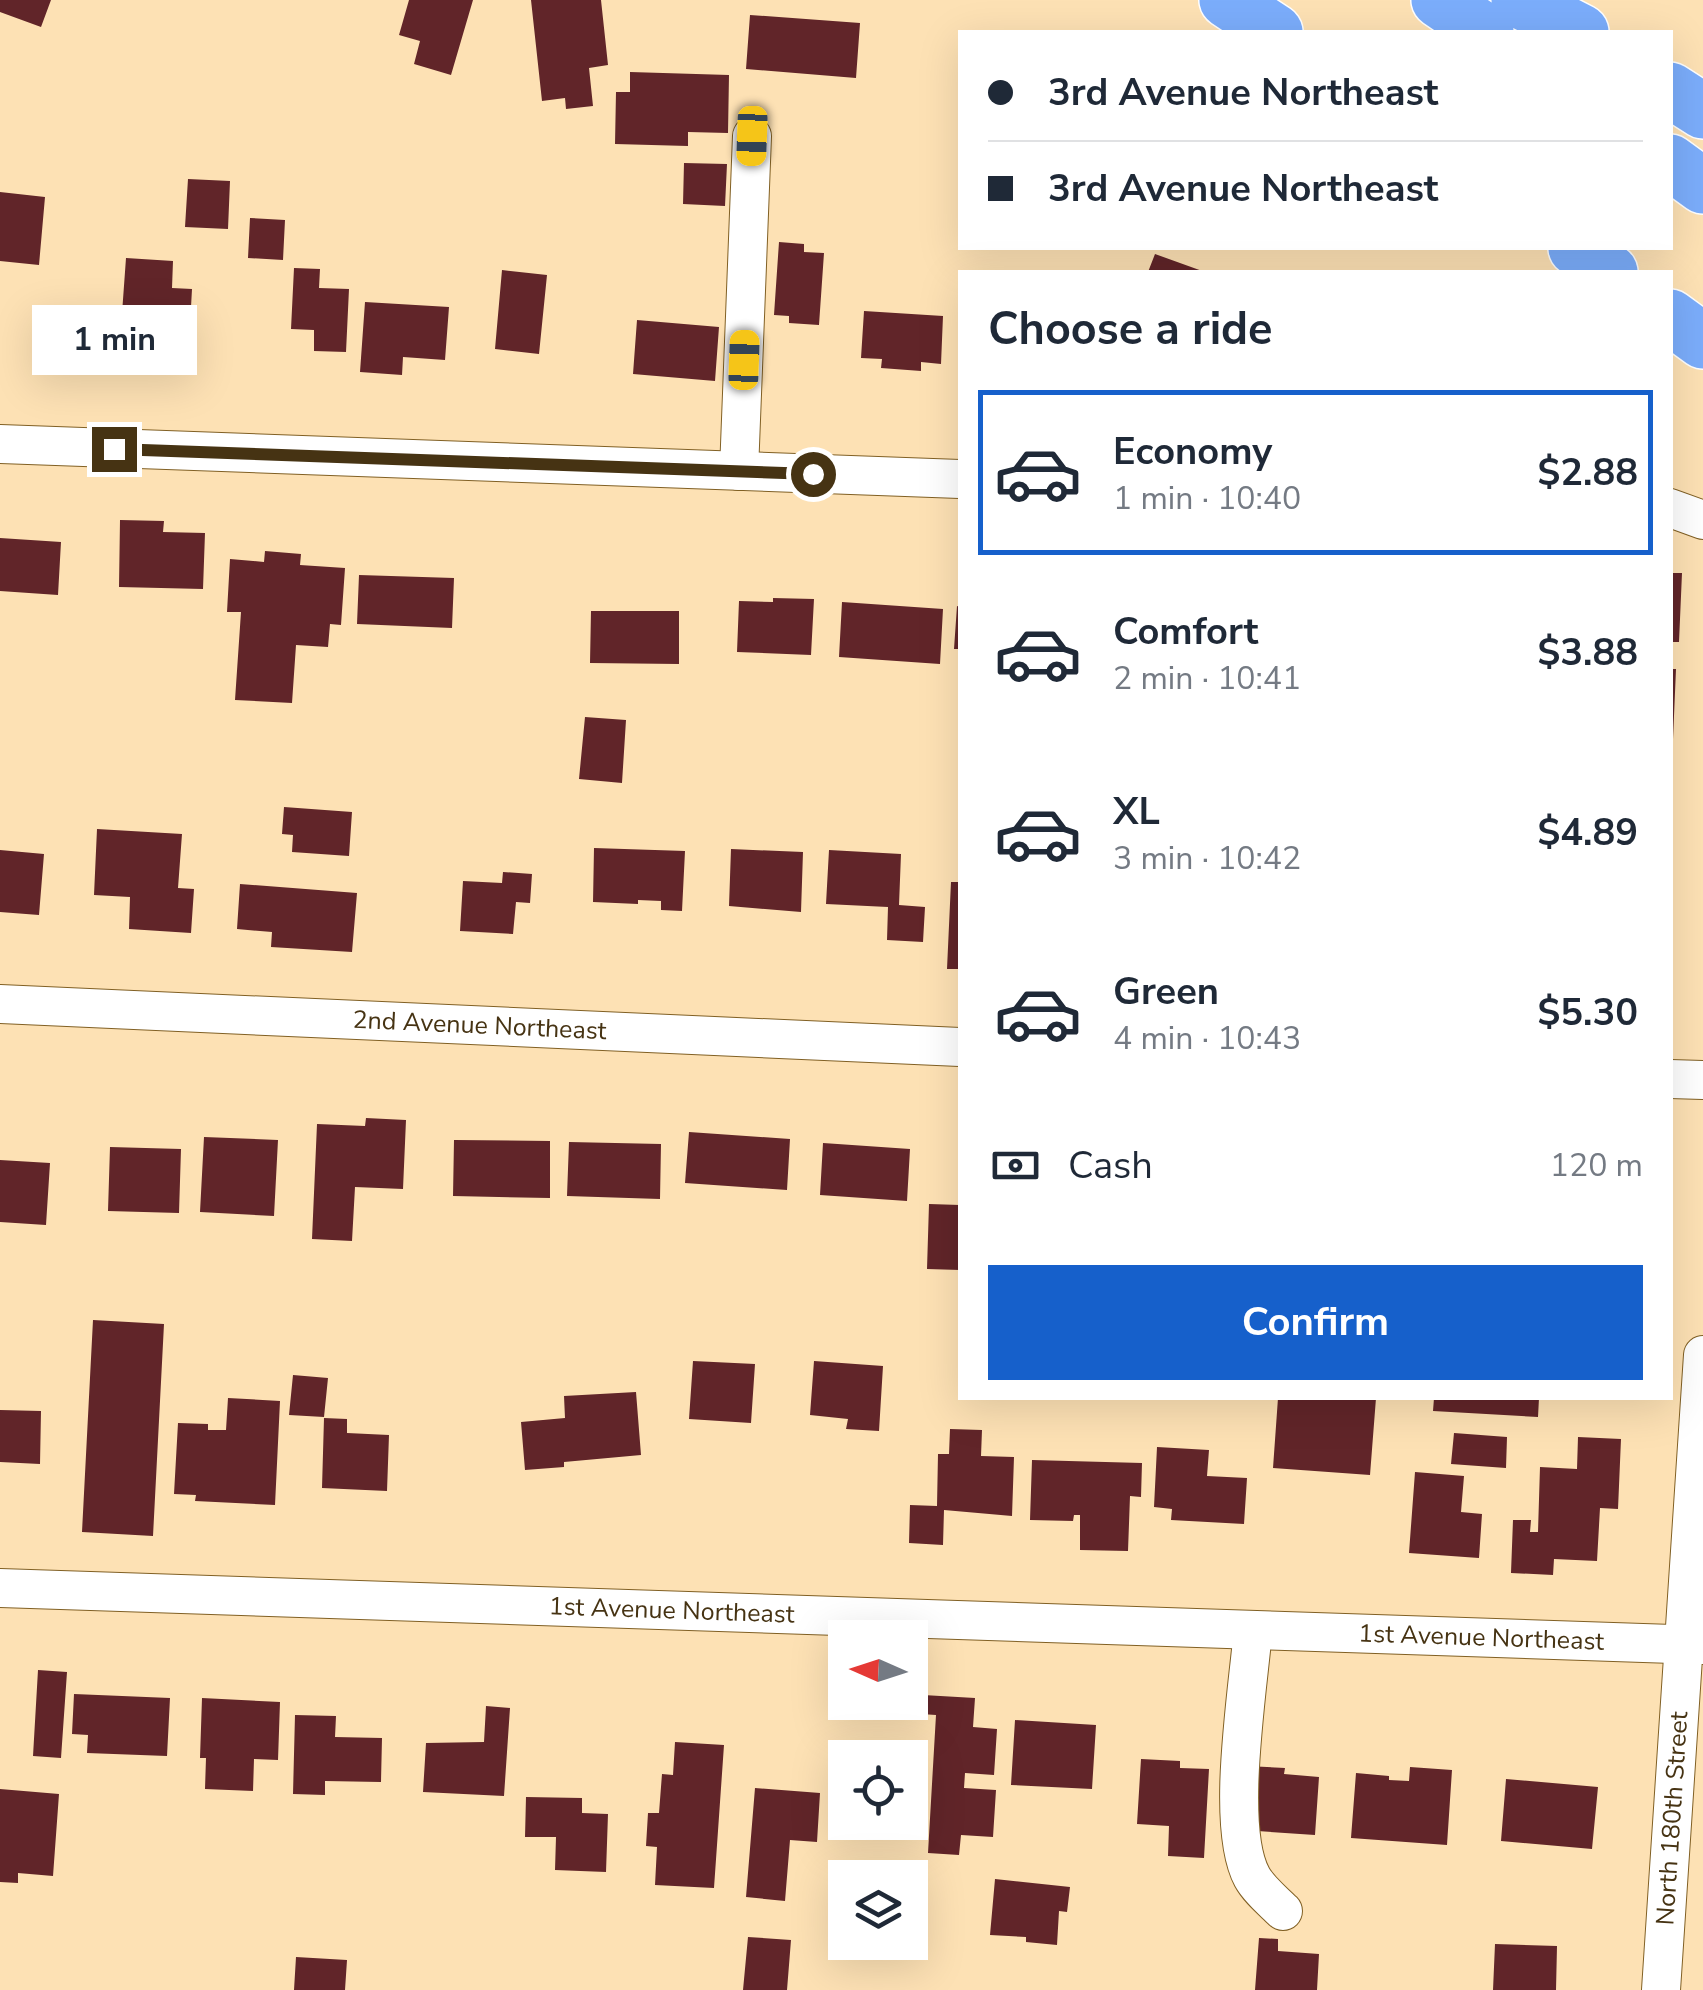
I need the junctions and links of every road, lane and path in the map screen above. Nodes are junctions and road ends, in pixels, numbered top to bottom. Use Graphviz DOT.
graph roads {
  1 [pos="1227,0"];
  2 [pos="1439,0"];
  3 [pos="1519,0"];
  4 [pos="1272,30"];
  5 [pos="1483,30"];
  6 [pos="1577,30"];
  7 [pos="1673,92"];
  8 [pos="1703,111"];
  9 [pos="752,136"];
  10 [pos="1673,164"];
  11 [pos="1703,186"];
  12 [pos="1579,250"];
  13 [pos="1607,270"];
  14 [pos="1673,319"];
  15 [pos="1703,341"];
  16 [pos="0,444"];
  17 [pos="739,471"];
  18 [pos="958,479"];
  19 [pos="1673,509"];
  20 [pos="1703,520"];
  21 [pos="0,1004"];
  22 [pos="958,1047"];
  23 [pos="1673,1079"];
  24 [pos="1703,1080"];
  25 [pos="1703,1354"];
  26 [pos="0,1588"];
  27 [pos="1252,1630"];
  28 [pos="1692,1645"];
  29 [pos="1283,1912"];
  30 [pos="1661,1990"];
  1 -- 4 [label="highway"];
  2 -- 5 [label="highway"];
  3 -- 6 [label="highway"];
  7 -- 8 [label="highway"];
  9 -- 17 [label="street"];
  10 -- 11 [label="highway"];
  12 -- 13 [label="highway"];
  14 -- 15 [label="highway"];
  16 -- 17 [label="street"];
  17 -- 18 [label="street"];
  19 -- 20 [label="street"];
  21 -- 22 [label="street, 2nd Avenue Northeast"];
  23 -- 24 [label="street"];
  25 -- 28 [label="street, North 180th Street"];
  26 -- 27 [label="street, 1st Avenue Northeast"];
  27 -- 28 [label="street, 1st Avenue Northeast"];
  27 -- 29 [label="street"];
  28 -- 30 [label="street, North 180th Street"];
}
